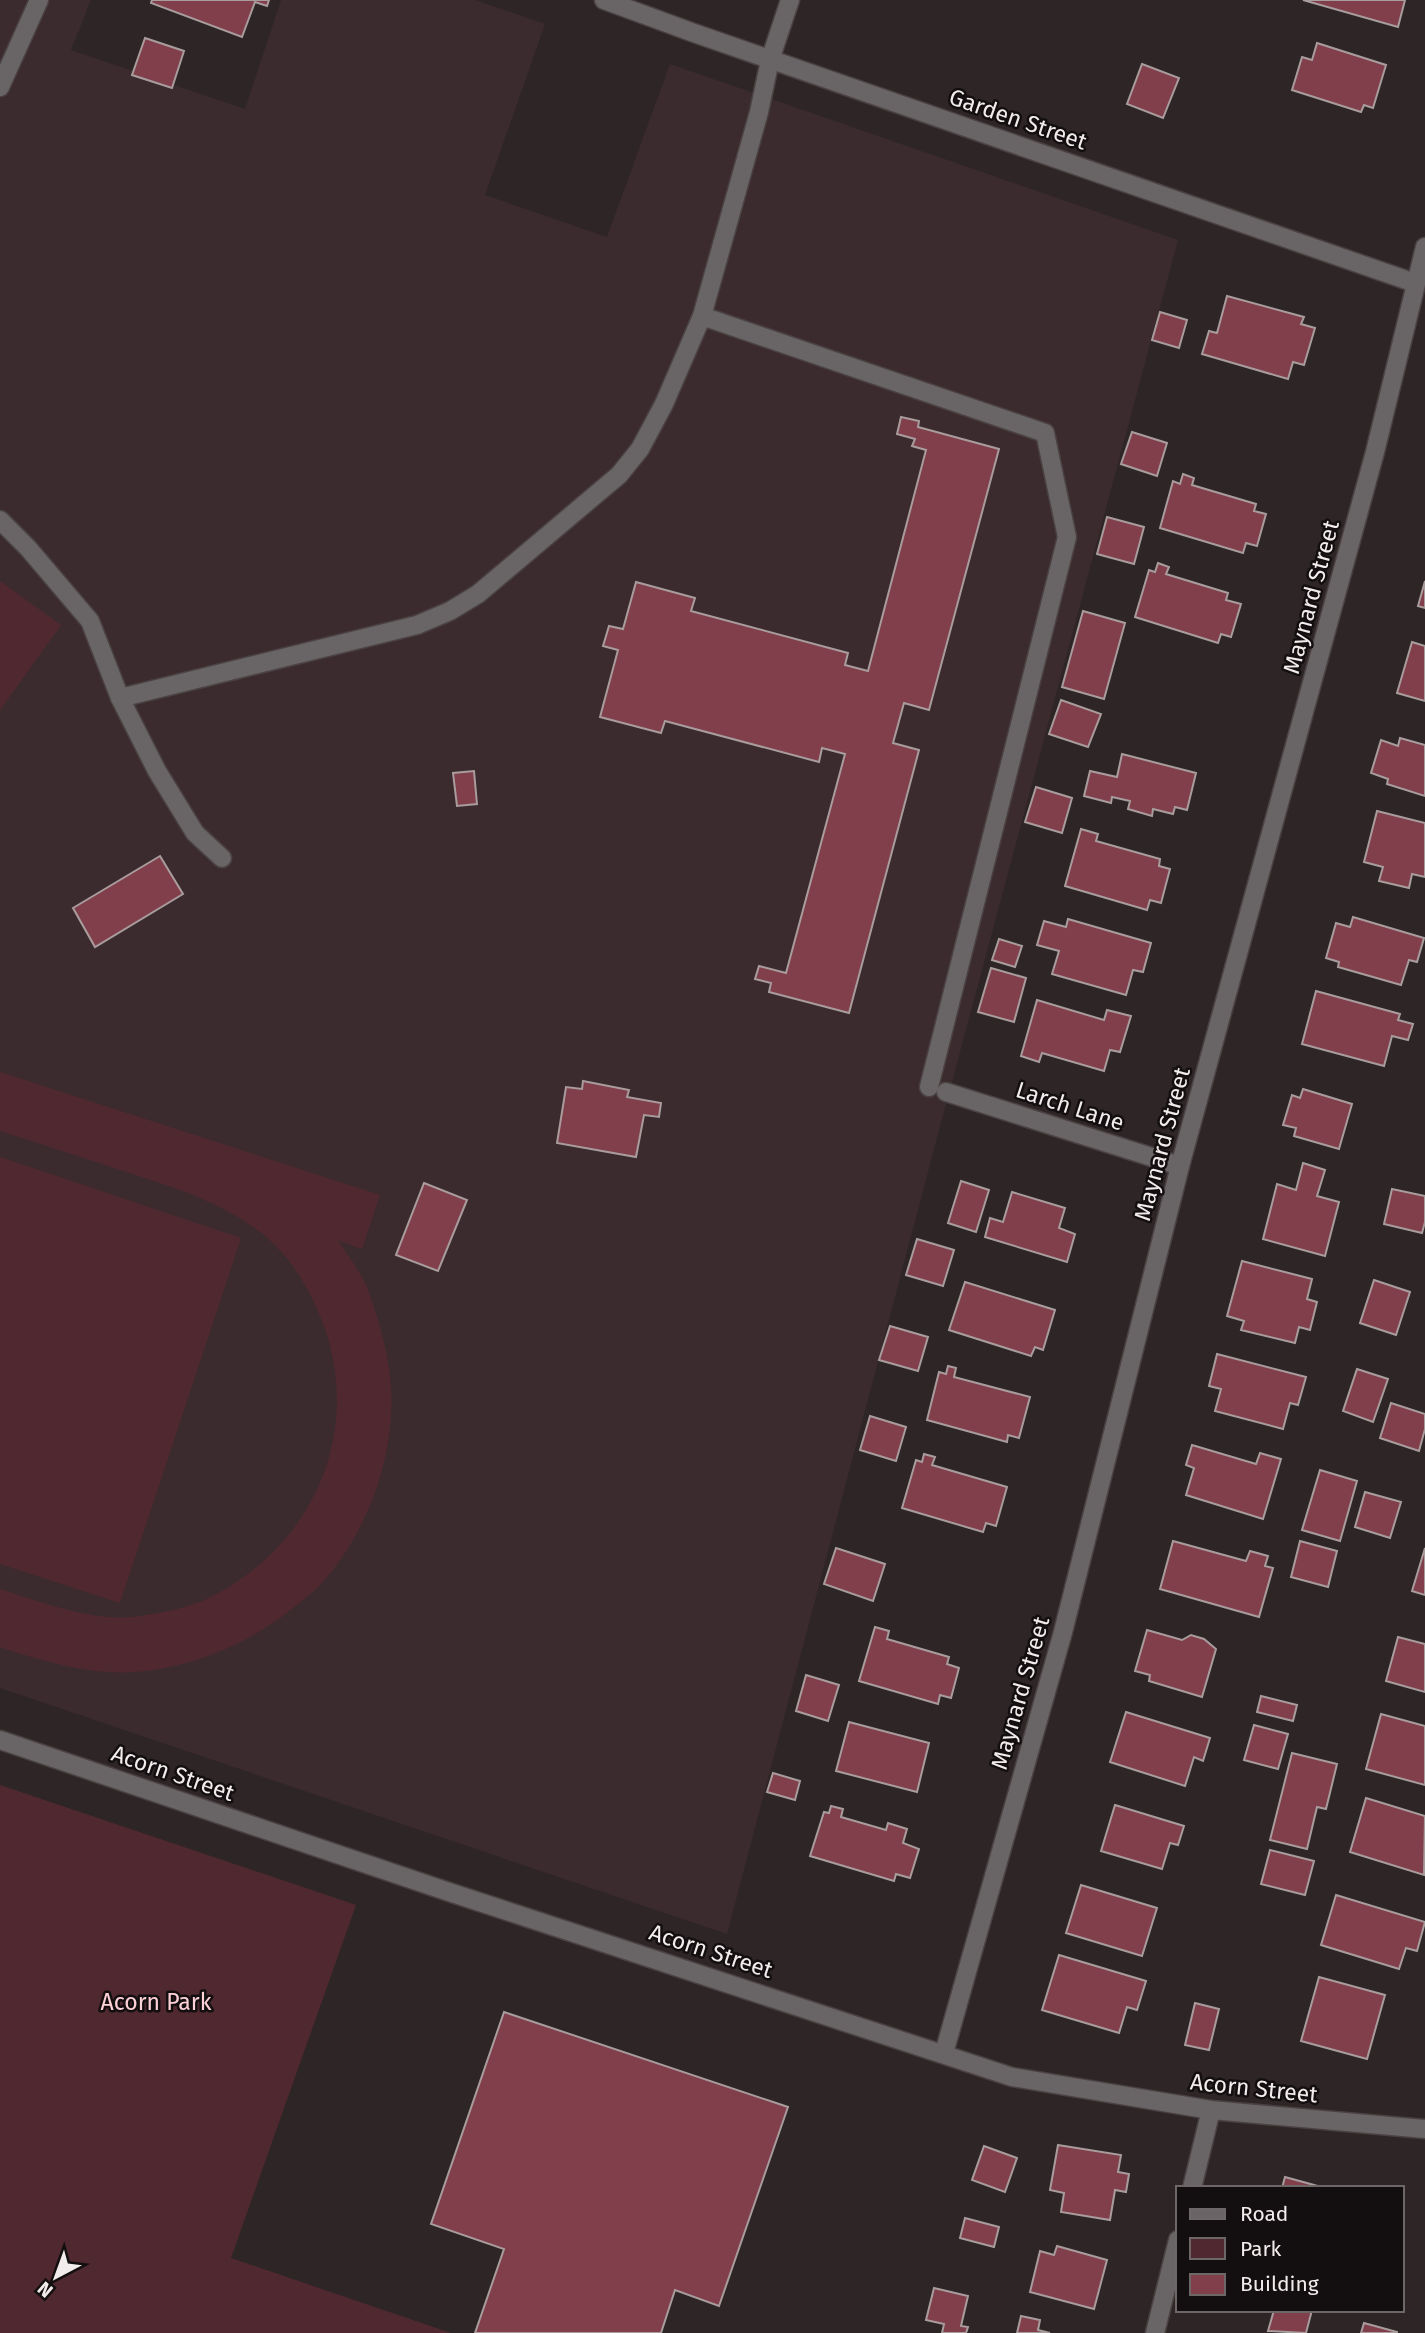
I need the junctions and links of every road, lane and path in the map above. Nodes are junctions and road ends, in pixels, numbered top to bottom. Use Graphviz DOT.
graph roads {
  1 [pos="39,0"];
  2 [pos="604,0"];
  3 [pos="790,0"];
  4 [pos="770,60"];
  5 [pos="0,87"];
  6 [pos="1425,247"];
  7 [pos="1415,284"];
  8 [pos="702,316"];
  9 [pos="0,520"];
  10 [pos="120,698"];
  11 [pos="222,858"];
  12 [pos="1180,1166"];
  13 [pos="0,1740"];
  14 [pos="944,2053"];
  15 [pos="1211,2110"];
  16 [pos="1425,2129"];
  17 [pos="1192,2186"];
  18 [pos="1176,2248"];
  19 [pos="1155,2333"];
  1 -- 5 [label="street"];
  2 -- 4 [label="street, Garden Street"];
  3 -- 4 [label="street"];
  4 -- 7 [label="street, Garden Street"];
  4 -- 8 [label="street"];
  6 -- 7 [label="street, Maynard Street"];
  7 -- 12 [label="street, Maynard Street"];
  8 -- 10 [label="street"];
  8 -- 12 [label="street, Larch Lane"];
  9 -- 10 [label="street"];
  10 -- 11 [label="street"];
  12 -- 14 [label="street, Maynard Street"];
  13 -- 14 [label="street, Acorn Street"];
  14 -- 15 [label="street, Acorn Street"];
  15 -- 16 [label="street, Acorn Street"];
  15 -- 17 [label="street"];
  18 -- 19 [label="street"];
}
